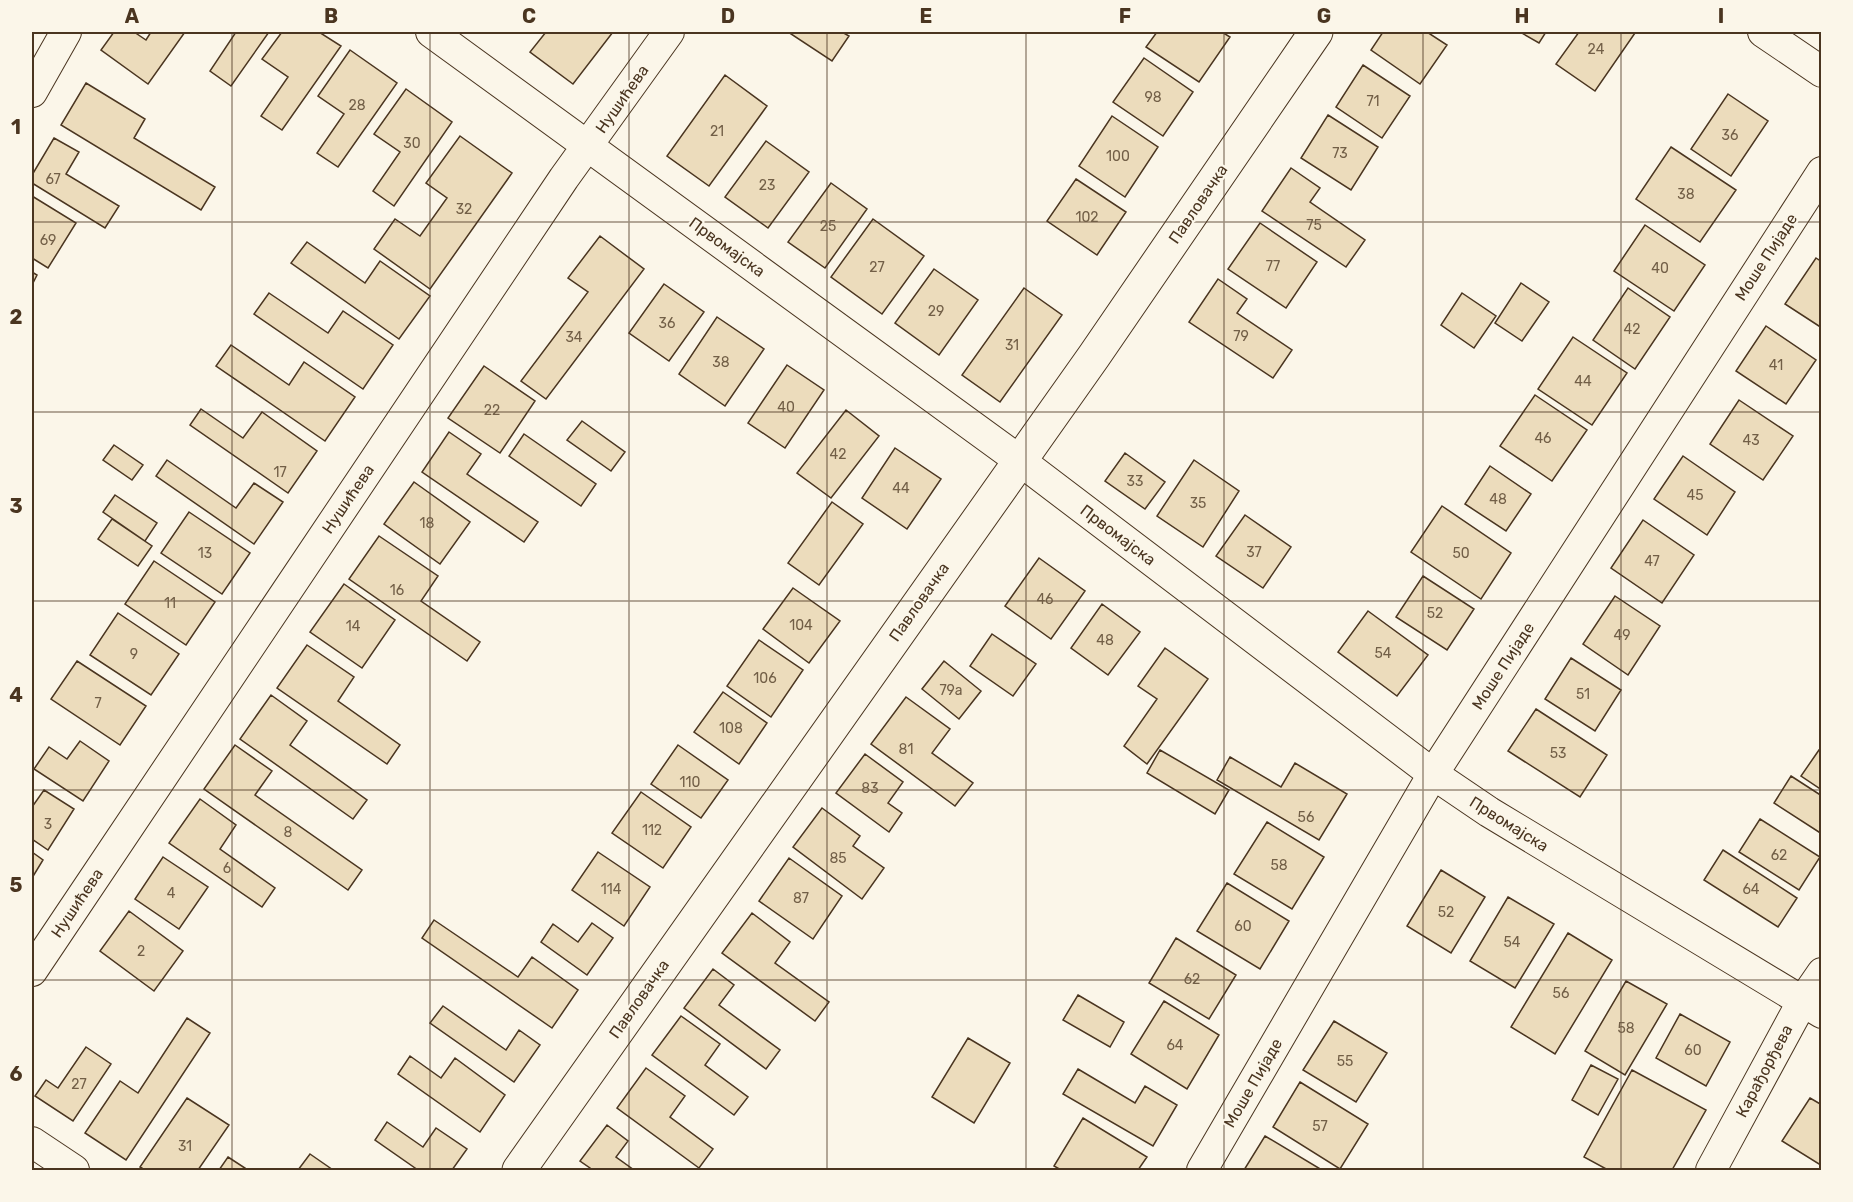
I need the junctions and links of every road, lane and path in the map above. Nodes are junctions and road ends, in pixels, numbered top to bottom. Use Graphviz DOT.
graph roads {
  1 [pos="66,32"];
  2 [pos="431,32"];
  3 [pos="669,32"];
  4 [pos="1316,32"];
  5 [pos="1763,32"];
  6 [pos="1821,72"];
  7 [pos="32,92"];
  8 [pos="589,146"];
  9 [pos="1821,172"];
  10 [pos="1019,460"];
  11 [pos="1433,774"];
  12 [pos="32,971"];
  13 [pos="1821,973"];
  14 [pos="1812,1008"];
  15 [pos="32,1142"];
  16 [pos="74,1170"];
  17 [pos="519,1170"];
  18 [pos="1202,1170"];
  19 [pos="1711,1170"];
  1 -- 7 [label="street"];
  2 -- 8 [label="street, Првомајска"];
  3 -- 8 [label="street, Нушићева"];
  4 -- 10 [label="street, Павловачка"];
  5 -- 6 [label="street"];
  8 -- 10 [label="street, Првомајска"];
  8 -- 12 [label="street, Нушићева"];
  9 -- 11 [label="street, Моше Пијаде"];
  10 -- 11 [label="street, Првомајска"];
  10 -- 17 [label="street, Павловачка"];
  11 -- 14 [label="street, Првомајска"];
  11 -- 18 [label="street, Моше Пијаде"];
  13 -- 14 [label="street, Карађорђева"];
  14 -- 19 [label="street, Карађорђева"];
  15 -- 16 [label="street"];
}
